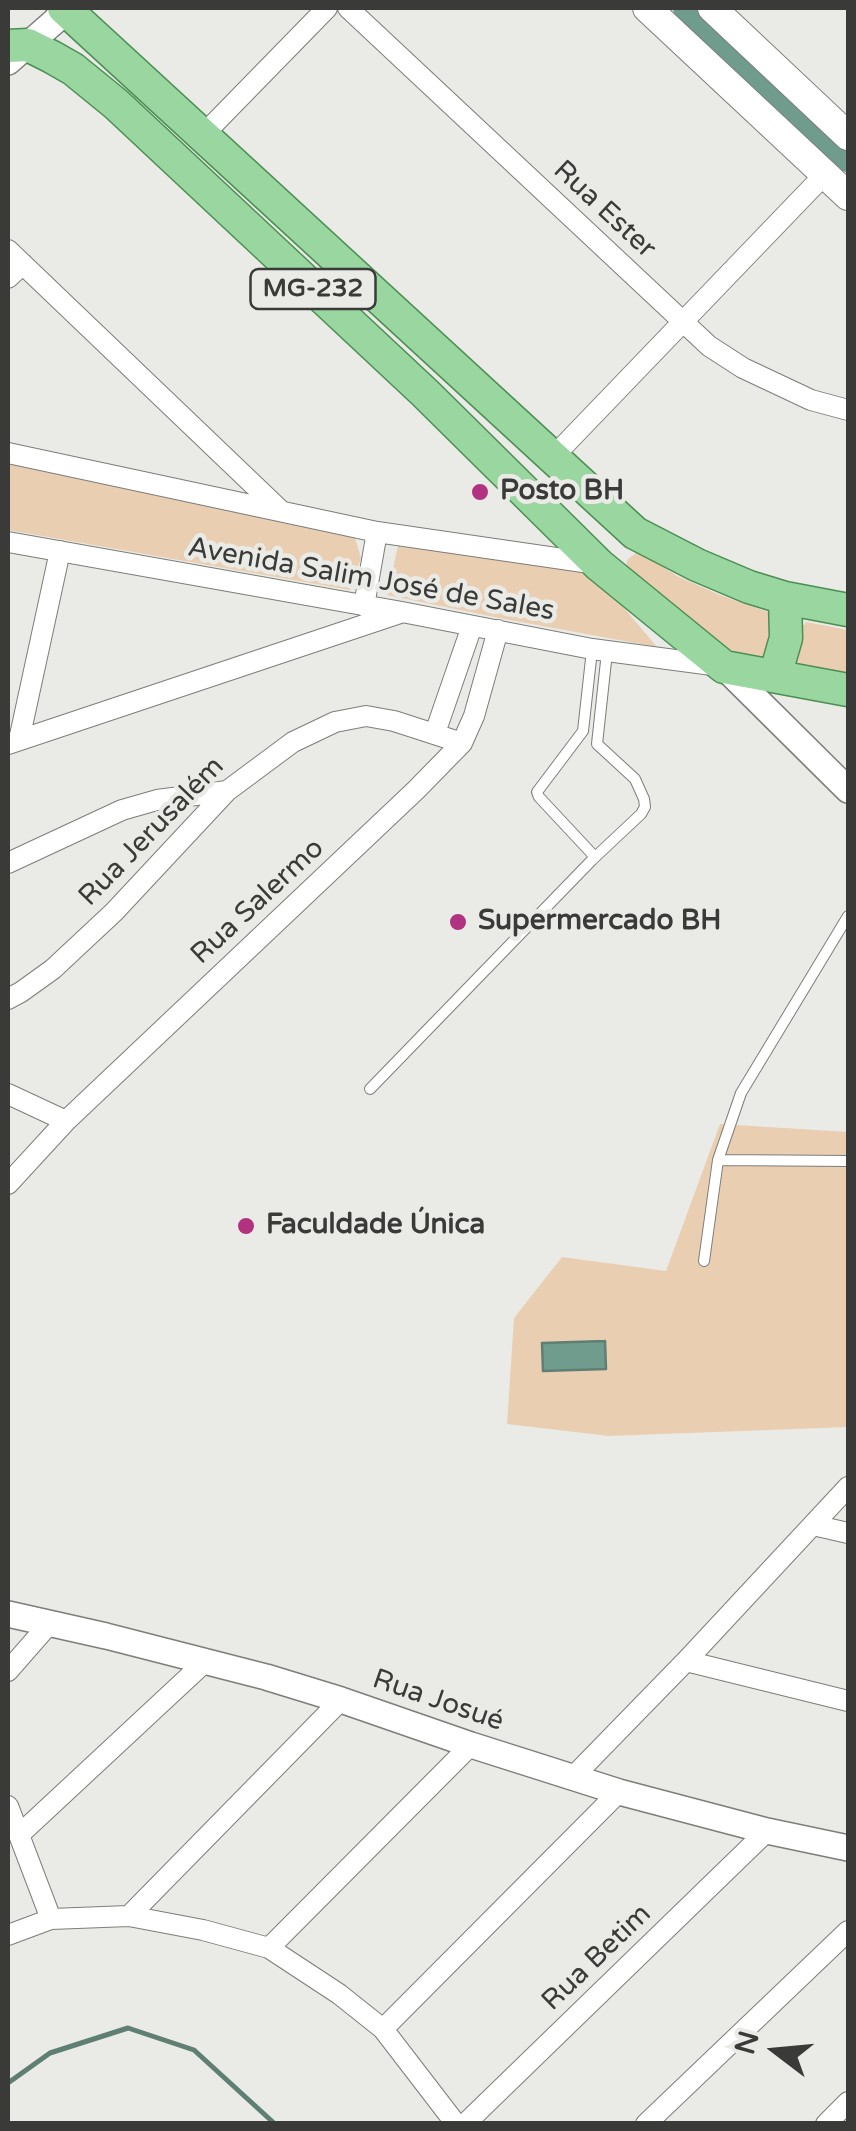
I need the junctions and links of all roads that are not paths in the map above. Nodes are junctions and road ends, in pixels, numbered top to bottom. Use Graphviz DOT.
graph roads {
  1 [pos="64,8"];
  2 [pos="327,8"];
  3 [pos="348,8"];
  4 [pos="647,8"];
  5 [pos="712,8"];
  6 [pos="14,51"];
  7 [pos="204,135"];
  8 [pos="848,136"];
  9 [pos="825,174"];
  10 [pos="848,196"];
  11 [pos="13,264"];
  12 [pos="684,322"];
  13 [pos="450,365"];
  14 [pos="424,393"];
  15 [pos="848,410"];
  16 [pos="8,453"];
  17 [pos="552,458"];
  18 [pos="282,512"];
  19 [pos="377,532"];
  20 [pos="635,533"];
  21 [pos="8,542"];
  22 [pos="60,551"];
  23 [pos="599,564"];
  24 [pos="785,598"];
  25 [pos="364,606"];
  26 [pos="848,610"];
  27 [pos="402,612"];
  28 [pos="472,626"];
  29 [pos="498,630"];
  30 [pos="600,650"];
  31 [pos="724,667"];
  32 [pos="775,676"];
  33 [pos="848,690"];
  34 [pos="435,733"];
  35 [pos="13,742"];
  36 [pos="462,743"];
  37 [pos="848,790"];
  38 [pos="227,791"];
  39 [pos="595,857"];
  40 [pos="8,863"];
  41 [pos="848,916"];
  42 [pos="8,999"];
  43 [pos="370,1089"];
  44 [pos="8,1094"];
  45 [pos="66,1121"];
  46 [pos="718,1160"];
  47 [pos="848,1161"];
  48 [pos="8,1184"];
  49 [pos="704,1260"];
  50 [pos="848,1487"];
  51 [pos="813,1524"];
  52 [pos="848,1533"];
  53 [pos="8,1614"];
  54 [pos="50,1624"];
  55 [pos="206,1661"];
  56 [pos="686,1661"];
  57 [pos="8,1670"];
  58 [pos="341,1700"];
  59 [pos="848,1701"];
  60 [pos="471,1745"];
  61 [pos="574,1777"];
  62 [pos="619,1792"];
  63 [pos="8,1806"];
  64 [pos="766,1831"];
  65 [pos="19,1834"];
  66 [pos="848,1848"];
  67 [pos="129,1916"];
  68 [pos="51,1918"];
  69 [pos="848,1931"];
  70 [pos="8,1934"];
  71 [pos="269,1948"];
  72 [pos="383,2028"];
  73 [pos="848,2102"];
  74 [pos="456,2124"];
  75 [pos="465,2124"];
  76 [pos="646,2124"];
  77 [pos="826,2124"];
  1 -- 6 [label="street"];
  1 -- 7 [label="main road, MG-232"];
  2 -- 7 [label="street"];
  3 -- 12 [label="street, Rua Ester"];
  4 -- 9 [label="main road"];
  5 -- 8 [label="main road"];
  6 -- 14 [label="main road, MG-232"];
  7 -- 13 [label="main road, MG-232"];
  9 -- 10 [label="main road"];
  9 -- 12 [label="street"];
  11 -- 18 [label="street"];
  12 -- 15 [label="street, Rua Ester"];
  12 -- 17 [label="street"];
  13 -- 14 [label="main road"];
  13 -- 17 [label="main road, MG-232"];
  14 -- 23 [label="main road, MG-232"];
  16 -- 18 [label="street, Avenida Salim José de Sales"];
  17 -- 20 [label="main road, MG-232"];
  18 -- 19 [label="street, Avenida Salim José de Sales"];
  19 -- 23 [label="street, Avenida Salim José de Sales"];
  19 -- 25 [label="street"];
  20 -- 23 [label="main road"];
  20 -- 24 [label="main road, MG-232"];
  21 -- 22 [label="street, Avenida Salim José de Sales"];
  22 -- 25 [label="street, Avenida Salim José de Sales"];
  22 -- 35 [label="street"];
  23 -- 31 [label="main road, MG-232"];
  24 -- 26 [label="main road, MG-232"];
  24 -- 32 [label="main road"];
  25 -- 27 [label="street, Avenida Salim José de Sales"];
  27 -- 28 [label="street, Avenida Salim José de Sales"];
  27 -- 35 [label="street"];
  28 -- 29 [label="street, Avenida Salim José de Sales"];
  28 -- 34 [label="street"];
  29 -- 30 [label="street, Avenida Salim José de Sales"];
  29 -- 36 [label="street, Rua Salermo"];
  30 -- 31 [label="street, Avenida Salim José de Sales"];
  30 -- 39 [label="lane"];
  30 -- 39 [label="lane"];
  31 -- 32 [label="main road, MG-232"];
  31 -- 37 [label="street"];
  32 -- 33 [label="main road, MG-232"];
  34 -- 36 [label="street, Rua Jerusalém"];
  34 -- 38 [label="street, Rua Jerusalém"];
  36 -- 45 [label="street, Rua Salermo"];
  38 -- 40 [label="street"];
  38 -- 42 [label="street, Rua Jerusalém"];
  39 -- 43 [label="lane"];
  41 -- 46 [label="lane"];
  44 -- 45 [label="street"];
  45 -- 48 [label="street, Rua Salermo"];
  46 -- 47 [label="lane"];
  46 -- 49 [label="lane"];
  50 -- 51 [label="street"];
  51 -- 52 [label="street"];
  51 -- 56 [label="street"];
  53 -- 54 [label="street, Rua Josué"];
  54 -- 55 [label="street, Rua Josué"];
  54 -- 57 [label="street"];
  55 -- 58 [label="street, Rua Josué"];
  55 -- 65 [label="street"];
  56 -- 59 [label="street"];
  56 -- 61 [label="street"];
  58 -- 60 [label="street, Rua Josué"];
  58 -- 67 [label="street"];
  60 -- 61 [label="street, Rua Josué"];
  60 -- 71 [label="street"];
  61 -- 62 [label="street, Rua Josué"];
  62 -- 64 [label="street, Rua Josué"];
  62 -- 72 [label="street"];
  63 -- 65 [label="street"];
  64 -- 66 [label="street, Rua Josué"];
  64 -- 75 [label="street, Rua Betim"];
  65 -- 68 [label="street"];
  67 -- 68 [label="street"];
  67 -- 71 [label="street"];
  68 -- 70 [label="street"];
  69 -- 76 [label="street"];
  71 -- 72 [label="street"];
  72 -- 74 [label="street"];
  73 -- 77 [label="street"];
}
